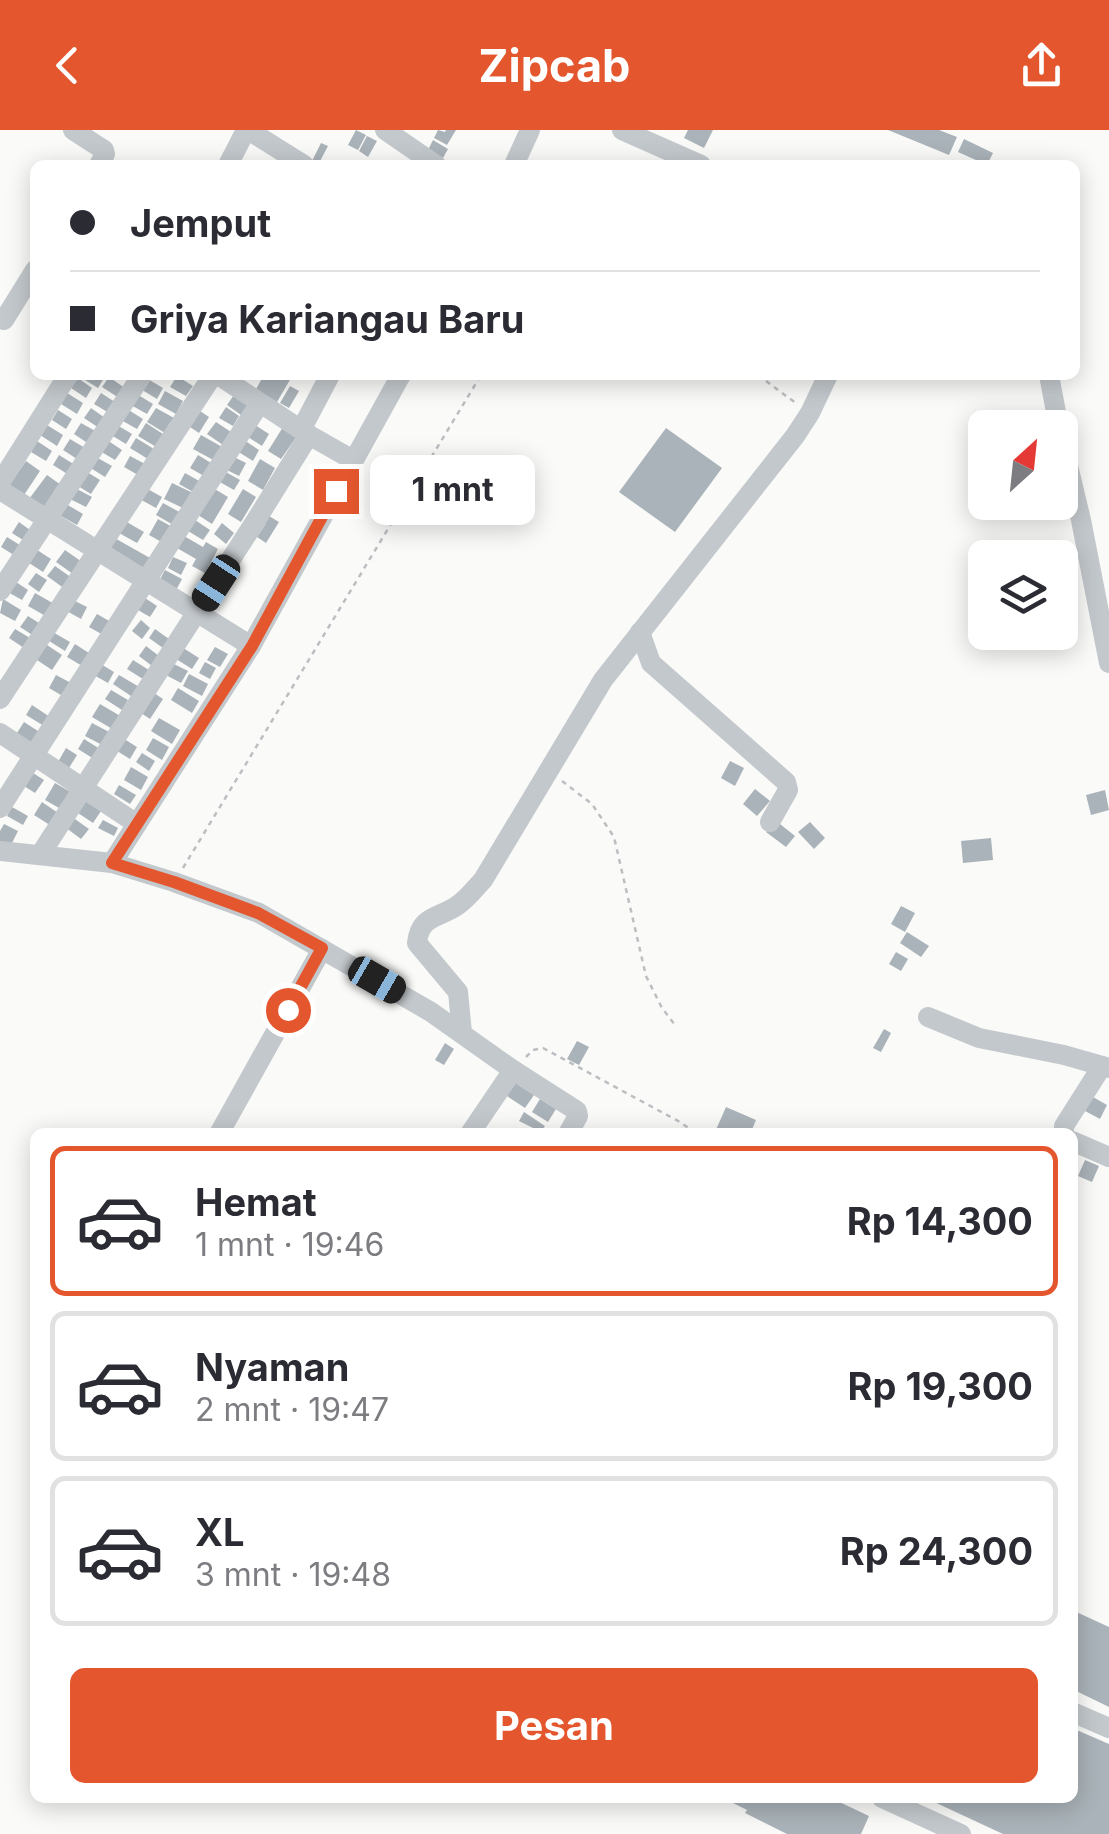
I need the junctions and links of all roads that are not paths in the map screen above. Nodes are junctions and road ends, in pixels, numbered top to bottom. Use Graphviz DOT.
graph roads {
  1 [pos="73,130"];
  2 [pos="247,130"];
  3 [pos="385,130"];
  4 [pos="530,130"];
  5 [pos="622,130"];
  6 [pos="102,160"];
  7 [pos="231,160"];
  8 [pos="296,160"];
  9 [pos="429,160"];
  10 [pos="516,160"];
  11 [pos="690,160"];
  12 [pos="30,278"];
  13 [pos="4,320"];
  14 [pos="65,380"];
  15 [pos="139,380"];
  16 [pos="212,380"];
  17 [pos="223,380"];
  18 [pos="397,380"];
  19 [pos="826,380"];
  20 [pos="1050,380"];
  21 [pos="326,382"];
  22 [pos="260,403"];
  23 [pos="1056,410"];
  24 [pos="305,432"];
  25 [pos="353,460"];
  26 [pos="0,486"];
  27 [pos="1078,511"];
  28 [pos="46,518"];
  29 [pos="97,550"];
  30 [pos="146,581"];
  31 [pos="0,591"];
  32 [pos="196,612"];
  33 [pos="640,632"];
  34 [pos="252,646"];
  35 [pos="1109,659"];
  36 [pos="0,699"];
  37 [pos="0,734"];
  38 [pos="33,755"];
  39 [pos="82,788"];
  40 [pos="0,808"];
  41 [pos="770,822"];
  42 [pos="137,824"];
  43 [pos="0,850"];
  44 [pos="40,855"];
  45 [pos="112,863"];
  46 [pos="322,948"];
  47 [pos="928,1017"];
  48 [pos="462,1033"];
  49 [pos="1105,1067"];
  50 [pos="513,1070"];
  51 [pos="1089,1086"];
  52 [pos="1109,1095"];
  53 [pos="222,1128"];
  54 [pos="474,1128"];
  55 [pos="571,1128"];
  56 [pos="1064,1128"];
  57 [pos="1078,1144"];
  58 [pos="1109,1158"];
  59 [pos="1078,1715"];
  60 [pos="1109,1728"];
  61 [pos="909,1803"];
  62 [pos="961,1834"];
  1 -- 6 [label="street"];
  2 -- 7 [label="street"];
  2 -- 8 [label="street"];
  3 -- 9 [label="street"];
  4 -- 10 [label="street"];
  5 -- 11 [label="street"];
  12 -- 13 [label="street"];
  14 -- 26 [label="street"];
  15 -- 28 [label="street"];
  16 -- 29 [label="street"];
  17 -- 22 [label="street"];
  18 -- 25 [label="street"];
  19 -- 33 [label="street"];
  20 -- 23 [label="street"];
  21 -- 24 [label="street"];
  22 -- 24 [label="street"];
  22 -- 30 [label="street"];
  24 -- 25 [label="street"];
  24 -- 32 [label="street"];
  25 -- 34 [label="street"];
  26 -- 28 [label="street"];
  27 -- 35 [label="street"];
  28 -- 29 [label="street"];
  28 -- 31 [label="street"];
  29 -- 30 [label="street"];
  29 -- 36 [label="street"];
  30 -- 32 [label="street"];
  30 -- 38 [label="street"];
  32 -- 34 [label="street"];
  32 -- 39 [label="street"];
  33 -- 41 [label="street"];
  33 -- 48 [label="street"];
  34 -- 42 [label="street"];
  37 -- 38 [label="street"];
  38 -- 39 [label="street"];
  38 -- 40 [label="street"];
  39 -- 42 [label="street"];
  39 -- 44 [label="street"];
  42 -- 45 [label="street"];
  43 -- 44 [label="street"];
  44 -- 45 [label="street"];
  45 -- 46 [label="street"];
  46 -- 48 [label="street"];
  46 -- 53 [label="street"];
  47 -- 49 [label="street"];
  48 -- 50 [label="street"];
  49 -- 51 [label="street"];
  50 -- 54 [label="street"];
  50 -- 55 [label="street"];
  51 -- 52 [label="street"];
  51 -- 56 [label="street"];
  57 -- 58 [label="street"];
  59 -- 60 [label="street"];
  61 -- 62 [label="street"];
}
